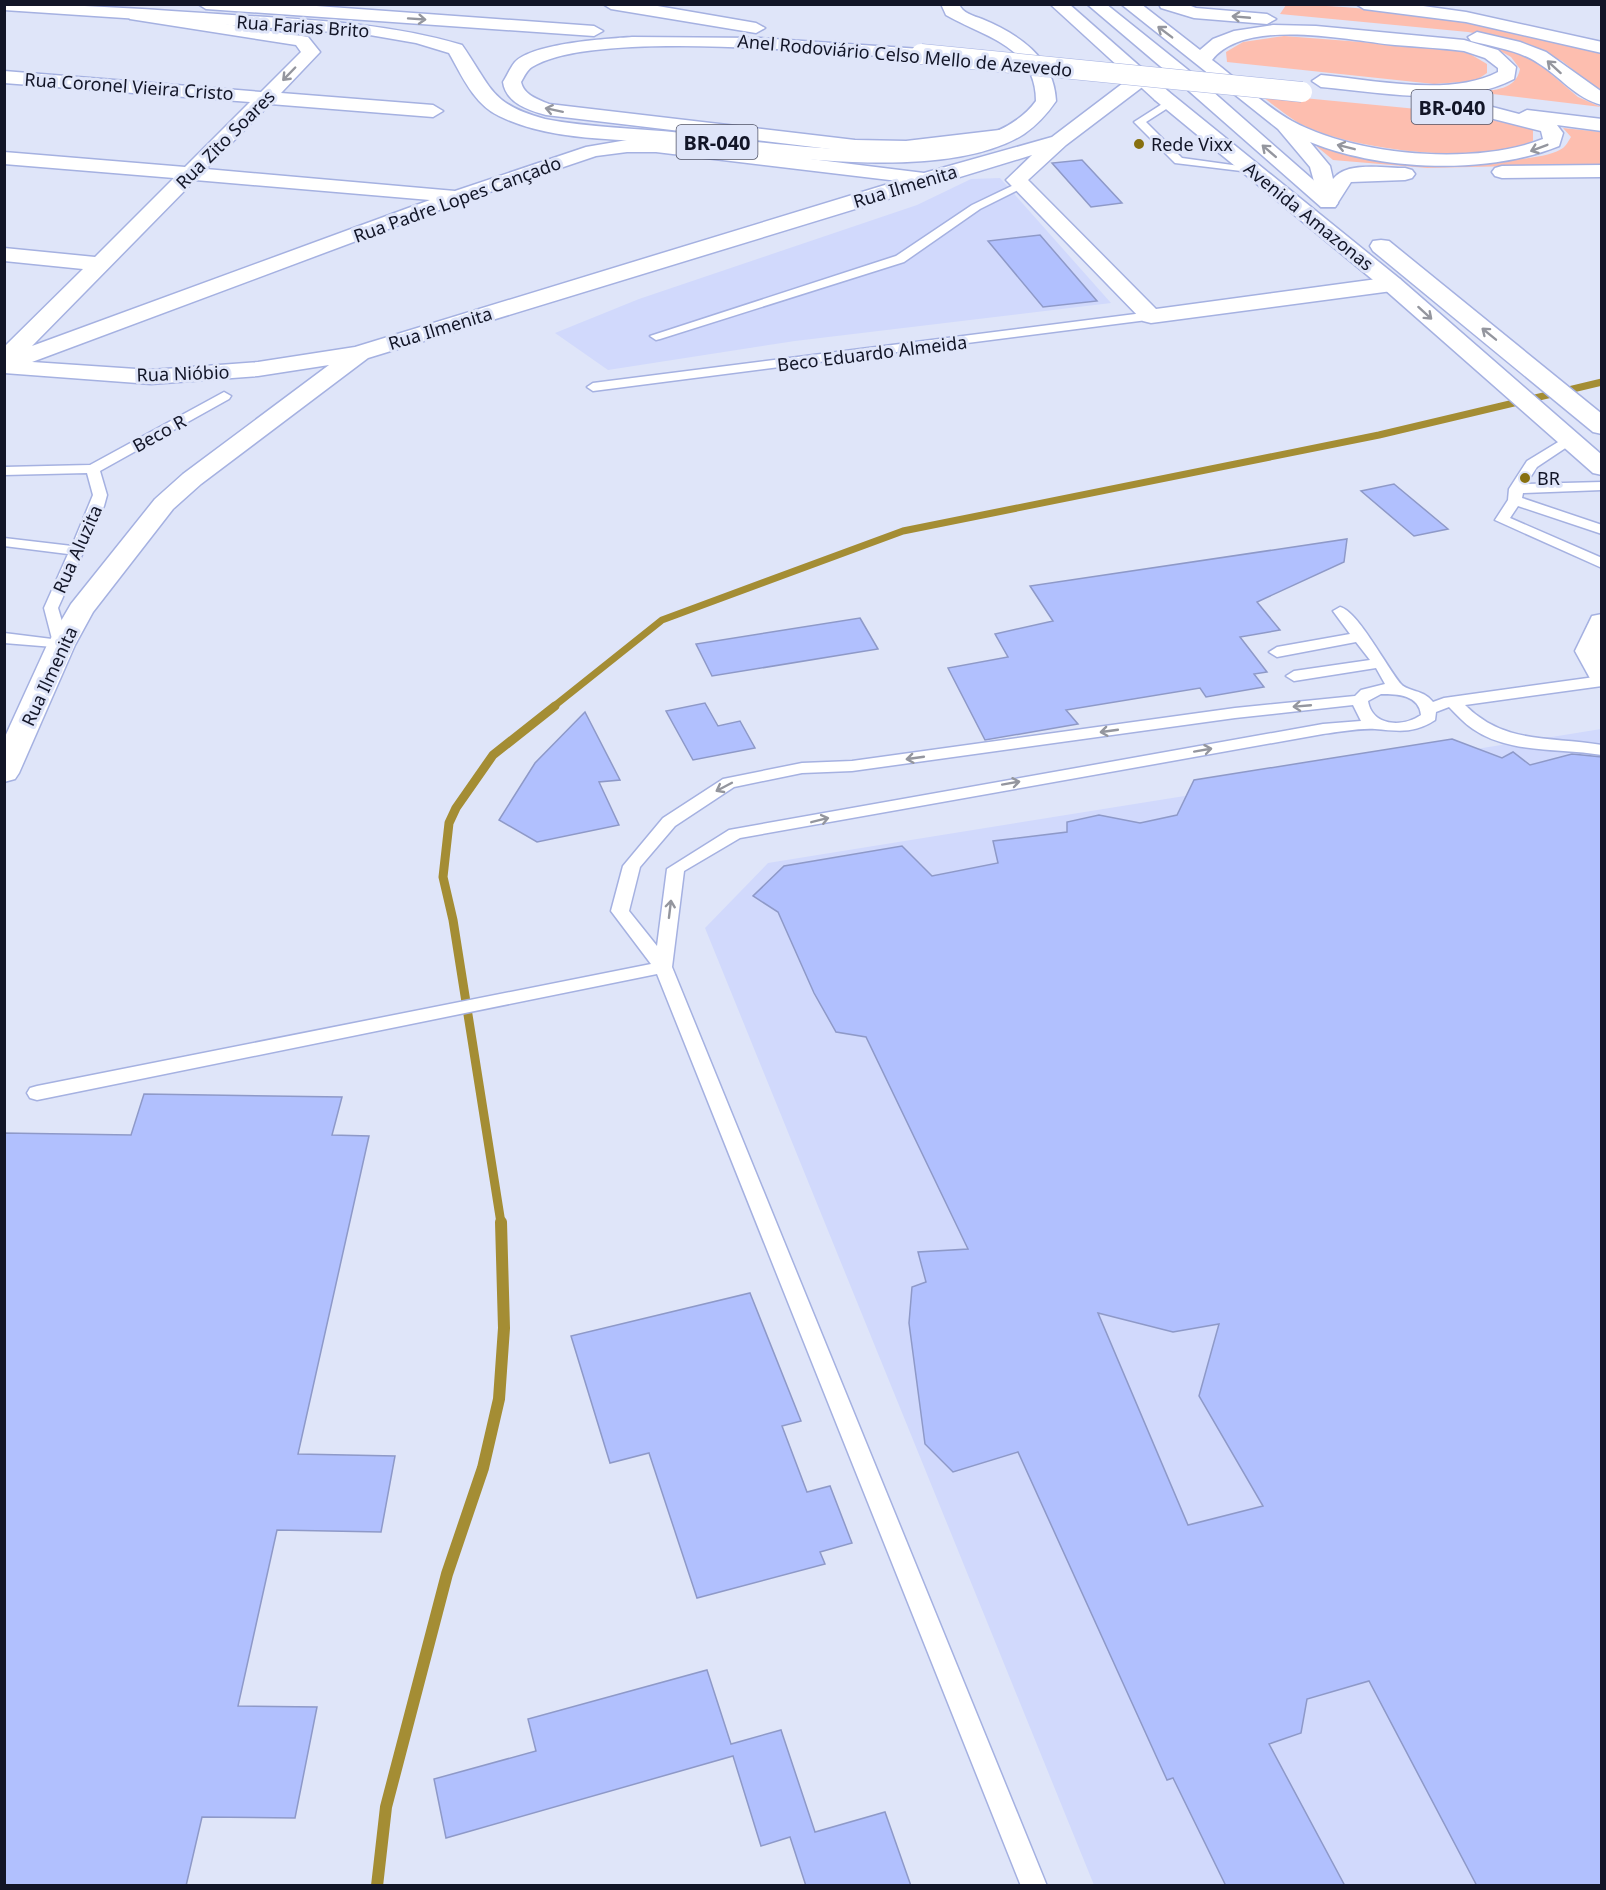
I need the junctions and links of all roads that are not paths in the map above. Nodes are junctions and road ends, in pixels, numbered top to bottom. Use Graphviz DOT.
graph roads {
  1 [pos="207,4"];
  2 [pos="406,4"];
  3 [pos="611,4"];
  4 [pos="1045,4"];
  5 [pos="1058,4"];
  6 [pos="1095,4"];
  7 [pos="1129,4"];
  8 [pos="1167,4"];
  9 [pos="1364,4"];
  10 [pos="4,5"];
  11 [pos="523,8"];
  12 [pos="960,9"];
  13 [pos="129,14"];
  14 [pos="542,14"];
  15 [pos="1076,19"];
  16 [pos="764,29"];
  17 [pos="781,45"];
  18 [pos="1602,48"];
  19 [pos="924,49"];
  20 [pos="1202,60"];
  21 [pos="4,77"];
  22 [pos="1142,78"];
  23 [pos="1321,81"];
  24 [pos="1297,85"];
  25 [pos="1116,96"];
  26 [pos="267,97"];
  27 [pos="1166,99"];
  28 [pos="1602,99"];
  29 [pos="1481,110"];
  30 [pos="433,111"];
  31 [pos="1602,112"];
  32 [pos="1285,125"];
  33 [pos="1602,125"];
  34 [pos="1008,135"];
  35 [pos="1059,141"];
  36 [pos="4,158"];
  37 [pos="1254,171"];
  38 [pos="1602,171"];
  39 [pos="189,174"];
  40 [pos="928,178"];
  41 [pos="1020,185"];
  42 [pos="459,196"];
  43 [pos="1329,203"];
  44 [pos="1346,218"];
  45 [pos="1364,232"];
  46 [pos="4,254"];
  47 [pos="102,264"];
  48 [pos="1392,284"];
  49 [pos="1150,316"];
  50 [pos="656,336"];
  51 [pos="360,353"];
  52 [pos="4,364"];
  53 [pos="593,387"];
  54 [pos="224,396"];
  55 [pos="1602,427"];
  56 [pos="1568,440"];
  57 [pos="1602,468"];
  58 [pos="93,469"];
  59 [pos="4,471"];
  60 [pos="1602,486"];
  61 [pos="1516,494"];
  62 [pos="1602,530"];
  63 [pos="4,542"];
  64 [pos="75,551"];
  65 [pos="1602,564"];
  66 [pos="1340,611"];
  67 [pos="1602,622"];
  68 [pos="1361,636"];
  69 [pos="4,638"];
  70 [pos="61,645"];
  71 [pos="1277,652"];
  72 [pos="1380,663"];
  73 [pos="1294,676"];
  74 [pos="1602,676"];
  75 [pos="1602,681"];
  76 [pos="1396,689"];
  77 [pos="1360,700"];
  78 [pos="1453,702"];
  79 [pos="1430,709"];
  80 [pos="1235,713"];
  81 [pos="1378,724"];
  82 [pos="1261,740"];
  83 [pos="1602,750"];
  84 [pos="4,773"];
  85 [pos="663,967"];
  86 [pos="37,1093"];
  87 [pos="1034,1886"];
  1 -- 17 [label="main road, Anel Rodoviário Celso Mello de Azevedo / BR-040, one-way"];
  2 -- 14 [label="main road, Anel Rodoviário Celso Mello de Azevedo / BR-040"];
  3 -- 16 [label="main road"];
  4 -- 15 [label="main road"];
  5 -- 15 [label="main road, Avenida Amazonas"];
  43 -- 6 [label="main road, Avenida Amazonas, one-way"];
  20 -- 7 [label="main road, one-way"];
  28 -- 8 [label="main road, one-way"];
  9 -- 18 [label="main road"];
  10 -- 13 [label="main road, Rua Farias Brito"];
  11 -- 14 [label="main road"];
  12 -- 34 [label="main road, BR-040"];
  13 -- 26 [label="main road, Rua Zito Soares, one-way"];
  13 -- 34 [label="main road, Rua Farias Brito / BR-040"];
  14 -- 16 [label="main road, Anel Rodoviário Celso Mello de Azevedo / BR-040"];
  15 -- 22 [label="main road, Avenida Amazonas"];
  16 -- 19 [label="main road, Anel Rodoviário Celso Mello de Azevedo / BR-040"];
  17 -- 19 [label="main road, Anel Rodoviário Celso Mello de Azevedo / BR-040"];
  34 -- 17 [label="main road, one-way"];
  19 -- 24 [label="main road, Anel Rodoviário Celso Mello de Azevedo / BR-040, bridge"];
  20 -- 23 [label="main road"];
  20 -- 32 [label="main road"];
  21 -- 26 [label="main road, Rua Coronel Vieira Cristo"];
  22 -- 25 [label="main road"];
  22 -- 27 [label="main road, Avenida Amazonas"];
  23 -- 24 [label="main road, Anel Rodoviário Celso Mello de Azevedo / BR-040"];
  23 -- 31 [label="main road, Anel Rodoviário Celso Mello de Azevedo / BR-040"];
  24 -- 29 [label="main road, Anel Rodoviário Celso Mello de Azevedo / BR-040"];
  25 -- 27 [label="main road"];
  25 -- 35 [label="main road"];
  26 -- 30 [label="main road, Rua Coronel Vieira Cristo"];
  26 -- 39 [label="main road, Rua Zito Soares"];
  27 -- 37 [label="main road, Avenida Amazonas"];
  27 -- 37 [label="lane"];
  29 -- 32 [label="main road, one-way"];
  29 -- 33 [label="main road, Anel Rodoviário Celso Mello de Azevedo / BR-040"];
  32 -- 43 [label="main road"];
  35 -- 40 [label="main road, Rua Ilmenita"];
  35 -- 41 [label="main road"];
  36 -- 39 [label="main road"];
  37 -- 48 [label="main road, Avenida Amazonas"];
  38 -- 43 [label="main road"];
  39 -- 42 [label="main road"];
  39 -- 47 [label="main road, Rua Zito Soares"];
  40 -- 42 [label="main road, Rua Padre Lopes Cançado"];
  40 -- 51 [label="main road, Rua Ilmenita"];
  41 -- 49 [label="main road"];
  41 -- 50 [label="lane"];
  42 -- 52 [label="main road, Rua Padre Lopes Cançado"];
  43 -- 44 [label="main road, Avenida Amazonas"];
  55 -- 45 [label="main road, Avenida Amazonas, one-way"];
  46 -- 47 [label="main road"];
  47 -- 52 [label="main road, Rua Zito Soares"];
  48 -- 49 [label="main road"];
  48 -- 56 [label="main road, Avenida Amazonas, one-way"];
  49 -- 53 [label="lane, Beco Eduardo Almeida"];
  51 -- 52 [label="main road, Rua Nióbio"];
  51 -- 70 [label="main road, Rua Ilmenita"];
  54 -- 58 [label="lane, Beco R"];
  56 -- 57 [label="main road, Avenida Amazonas"];
  56 -- 61 [label="lane"];
  58 -- 59 [label="lane"];
  58 -- 64 [label="lane, Rua Aluzita"];
  60 -- 61 [label="lane"];
  61 -- 62 [label="lane"];
  61 -- 65 [label="lane"];
  63 -- 64 [label="lane"];
  64 -- 70 [label="lane, Rua Aluzita"];
  66 -- 68 [label="lane"];
  67 -- 74 [label="main road"];
  68 -- 71 [label="lane"];
  68 -- 72 [label="lane"];
  69 -- 70 [label="lane"];
  70 -- 84 [label="main road, Rua Ilmenita"];
  72 -- 73 [label="lane"];
  72 -- 76 [label="lane"];
  75 -- 78 [label="lane"];
  76 -- 77 [label="lane"];
  76 -- 79 [label="lane"];
  77 -- 80 [label="lane, one-way"];
  77 -- 81 [label="lane"];
  78 -- 79 [label="lane"];
  78 -- 83 [label="lane"];
  79 -- 81 [label="lane"];
  80 -- 82 [label="lane"];
  80 -- 85 [label="lane, one-way"];
  81 -- 82 [label="lane"];
  85 -- 82 [label="lane, one-way"];
  85 -- 86 [label="lane"];
  85 -- 87 [label="lane"];
}
